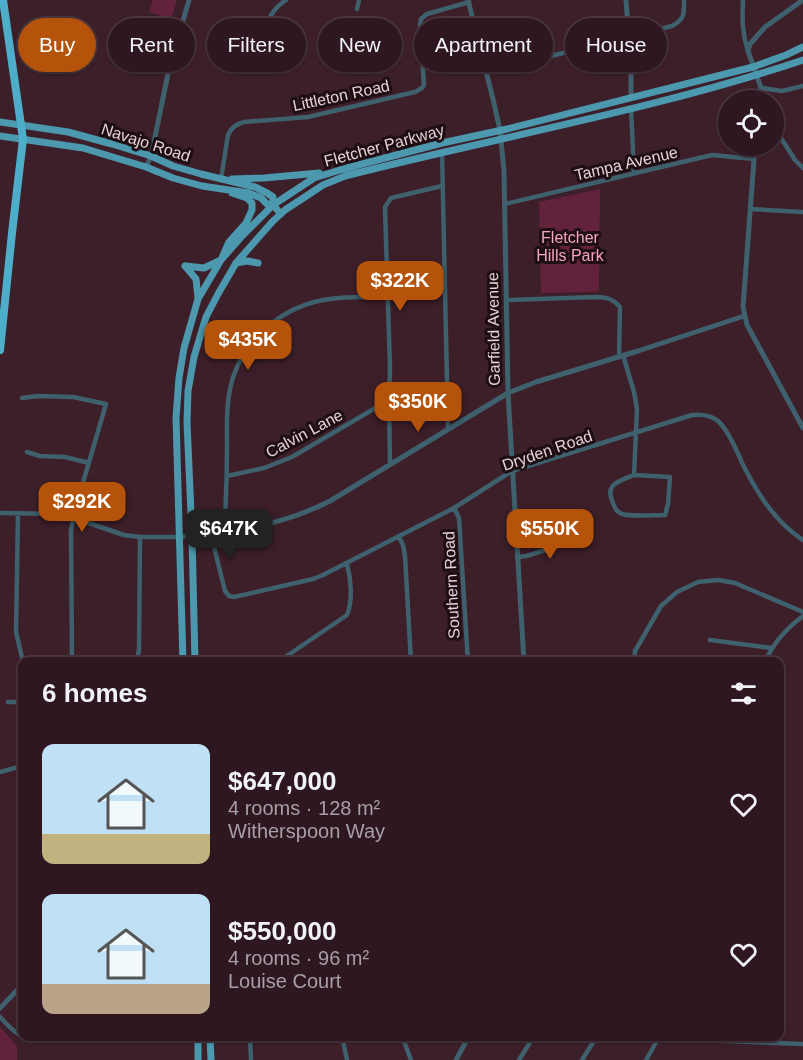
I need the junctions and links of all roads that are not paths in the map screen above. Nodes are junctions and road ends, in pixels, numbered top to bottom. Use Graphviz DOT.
graph roads {
  1 [pos="3,0"];
  2 [pos="189,0"];
  3 [pos="286,0"];
  4 [pos="359,0"];
  5 [pos="626,0"];
  6 [pos="684,0"];
  7 [pos="743,0"];
  8 [pos="803,0"];
  9 [pos="469,1"];
  10 [pos="357,9"];
  11 [pos="269,18"];
  12 [pos="473,18"];
  13 [pos="627,18"];
  14 [pos="667,27"];
  15 [pos="803,47"];
  16 [pos="748,51"];
  17 [pos="803,60"];
  18 [pos="753,67"];
  19 [pos="486,72"];
  20 [pos="631,72"];
  21 [pos="756,76"];
  22 [pos="803,86"];
  23 [pos="761,88"];
  24 [pos="647,93"];
  25 [pos="631,98"];
  26 [pos="631,108"];
  27 [pos="617,112"];
  28 [pos="0,122"];
  29 [pos="21,124"];
  30 [pos="500,130"];
  31 [pos="0,136"];
  32 [pos="23,139"];
  33 [pos="501,139"];
  34 [pos="459,140"];
  35 [pos="784,142"];
  36 [pos="442,152"];
  37 [pos="151,156"];
  38 [pos="754,156"];
  39 [pos="754,159"];
  40 [pos="146,167"];
  41 [pos="803,168"];
  42 [pos="343,169"];
  43 [pos="634,174"];
  44 [pos="221,179"];
  45 [pos="442,186"];
  46 [pos="218,189"];
  47 [pos="505,204"];
  48 [pos="273,205"];
  49 [pos="751,209"];
  50 [pos="803,212"];
  51 [pos="281,214"];
  52 [pos="221,260"];
  53 [pos="236,263"];
  54 [pos="258,263"];
  55 [pos="388,298"];
  56 [pos="198,299"];
  57 [pos="507,300"];
  58 [pos="744,316"];
  59 [pos="0,350"];
  60 [pos="621,356"];
  61 [pos="508,393"];
  62 [pos="22,398"];
  63 [pos="389,400"];
  64 [pos="801,420"];
  65 [pos="448,428"];
  66 [pos="803,428"];
  67 [pos="635,433"];
  68 [pos="27,452"];
  69 [pos="89,463"];
  70 [pos="390,464"];
  71 [pos="512,471"];
  72 [pos="634,475"];
  73 [pos="226,476"];
  74 [pos="454,508"];
  75 [pos="0,513"];
  76 [pos="18,513"];
  77 [pos="74,518"];
  78 [pos="224,534"];
  79 [pos="211,535"];
  80 [pos="192,536"];
  81 [pos="140,537"];
  82 [pos="179,537"];
  83 [pos="399,537"];
  84 [pos="578,540"];
  85 [pos="803,540"];
  86 [pos="518,557"];
  87 [pos="347,564"];
  88 [pos="803,614"];
  89 [pos="710,640"];
  90 [pos="772,648"];
  91 [pos="22,657"];
  92 [pos="72,657"];
  93 [pos="138,657"];
  94 [pos="183,657"];
  95 [pos="195,657"];
  96 [pos="285,657"];
  97 [pos="411,657"];
  98 [pos="468,657"];
  99 [pos="525,657"];
  100 [pos="634,657"];
  101 [pos="768,657"];
  102 [pos="8,702"];
  103 [pos="18,702"];
  104 [pos="18,767"];
  105 [pos="0,771"];
  106 [pos="18,989"];
  107 [pos="0,1008"];
  108 [pos="0,1017"];
  109 [pos="18,1034"];
  110 [pos="198,1041"];
  111 [pos="210,1041"];
  112 [pos="250,1041"];
  113 [pos="343,1041"];
  114 [pos="404,1041"];
  115 [pos="466,1041"];
  116 [pos="531,1041"];
  117 [pos="595,1041"];
  118 [pos="657,1041"];
  119 [pos="756,1041"];
  120 [pos="803,1044"];
  121 [pos="198,1060"];
  122 [pos="211,1060"];
  123 [pos="251,1060"];
  124 [pos="347,1060"];
  125 [pos="411,1060"];
  126 [pos="456,1060"];
  127 [pos="519,1060"];
  128 [pos="582,1060"];
  129 [pos="645,1060"];
  1 -- 29 [label="highway"];
  2 -- 37 [label="street"];
  3 -- 11 [label="street"];
  4 -- 10 [label="street"];
  5 -- 13 [label="street"];
  6 -- 14 [label="street"];
  7 -- 16 [label="street"];
  8 -- 16 [label="street"];
  9 -- 12 [label="street, Garfield Avenue"];
  9 -- 44 [label="street, Littleton Road"];
  15 -- 18 [label="main road, Fletcher Parkway"];
  16 -- 18 [label="street"];
  17 -- 21 [label="main road, Fletcher Parkway"];
  18 -- 21 [label="street"];
  18 -- 24 [label="main road, Fletcher Parkway"];
  19 -- 30 [label="street, Garfield Avenue"];
  20 -- 25 [label="street"];
  21 -- 23 [label="street"];
  21 -- 26 [label="main road, Fletcher Parkway"];
  22 -- 23 [label="street"];
  24 -- 25 [label="main road, Fletcher Parkway"];
  24 -- 26 [label="main road"];
  25 -- 27 [label="main road"];
  25 -- 30 [label="main road, Fletcher Parkway"];
  26 -- 27 [label="main road, Fletcher Parkway"];
  26 -- 43 [label="street"];
  27 -- 33 [label="main road, Fletcher Parkway"];
  28 -- 29 [label="main road, Navajo Road"];
  29 -- 32 [label="highway"];
  29 -- 37 [label="main road, Navajo Road"];
  30 -- 33 [label="street, Garfield Avenue"];
  30 -- 34 [label="main road, Fletcher Parkway"];
  31 -- 32 [label="main road, Navajo Road"];
  32 -- 40 [label="main road, Navajo Road"];
  32 -- 59 [label="highway"];
  33 -- 36 [label="main road, Fletcher Parkway"];
  33 -- 47 [label="street, Garfield Avenue"];
  34 -- 36 [label="main road"];
  34 -- 42 [label="main road, Fletcher Parkway"];
  35 -- 41 [label="street"];
  36 -- 45 [label="street"];
  36 -- 51 [label="main road, Fletcher Parkway"];
  37 -- 40 [label="street"];
  37 -- 44 [label="main road, Navajo Road"];
  38 -- 39 [label="street"];
  39 -- 43 [label="street, Tampa Avenue"];
  39 -- 49 [label="street"];
  40 -- 46 [label="main road, Navajo Road"];
  42 -- 44 [label="main road"];
  42 -- 48 [label="main road, Fletcher Parkway"];
  43 -- 47 [label="street, Tampa Avenue"];
  44 -- 48 [label="main road, Navajo Road"];
  45 -- 55 [label="street"];
  45 -- 65 [label="street"];
  46 -- 48 [label="main road, Navajo Road"];
  46 -- 52 [label="main road"];
  47 -- 57 [label="street, Garfield Avenue"];
  48 -- 51 [label="main road, Navajo Road"];
  48 -- 52 [label="main road, Fletcher Parkway"];
  49 -- 50 [label="street"];
  49 -- 58 [label="street"];
  51 -- 53 [label="main road, Fletcher Parkway"];
  52 -- 56 [label="main road, Fletcher Parkway"];
  52 -- 56 [label="main road"];
  53 -- 54 [label="main road"];
  53 -- 80 [label="main road, Fletcher Parkway"];
  55 -- 63 [label="street"];
  55 -- 73 [label="street"];
  56 -- 82 [label="main road, Fletcher Parkway"];
  57 -- 60 [label="street"];
  57 -- 61 [label="street, Garfield Avenue"];
  58 -- 60 [label="street"];
  58 -- 64 [label="street"];
  60 -- 61 [label="street"];
  60 -- 67 [label="street"];
  61 -- 65 [label="street"];
  61 -- 71 [label="street, Garfield Avenue"];
  62 -- 69 [label="street"];
  63 -- 70 [label="street"];
  63 -- 73 [label="street, Calvin Lane"];
  64 -- 66 [label="street"];
  65 -- 70 [label="street"];
  67 -- 71 [label="street, Dryden Road"];
  67 -- 72 [label="street"];
  67 -- 85 [label="street, Dryden Road"];
  68 -- 69 [label="street"];
  69 -- 77 [label="street"];
  70 -- 78 [label="street"];
  71 -- 74 [label="street, Dryden Road"];
  71 -- 86 [label="street, Garfield Avenue"];
  72 -- 72 [label="street"];
  73 -- 78 [label="street"];
  74 -- 83 [label="street, Dryden Road"];
  74 -- 98 [label="street, Southern Road"];
  75 -- 76 [label="street"];
  76 -- 77 [label="street"];
  76 -- 91 [label="street"];
  77 -- 81 [label="street"];
  77 -- 92 [label="street"];
  78 -- 79 [label="street"];
  79 -- 80 [label="street"];
  79 -- 87 [label="street, Dryden Road"];
  80 -- 82 [label="street"];
  80 -- 95 [label="main road, Fletcher Parkway"];
  81 -- 82 [label="street"];
  81 -- 93 [label="street"];
  82 -- 94 [label="main road, Fletcher Parkway"];
  83 -- 87 [label="street, Dryden Road"];
  83 -- 97 [label="street"];
  84 -- 86 [label="street"];
  86 -- 99 [label="street, Garfield Avenue"];
  87 -- 96 [label="street"];
  88 -- 90 [label="street"];
  88 -- 100 [label="street"];
  89 -- 90 [label="street"];
  90 -- 101 [label="street"];
  102 -- 103 [label="street"];
  104 -- 105 [label="street"];
  106 -- 107 [label="street"];
  108 -- 109 [label="street"];
  110 -- 121 [label="main road"];
  111 -- 122 [label="main road"];
  112 -- 123 [label="street"];
  113 -- 124 [label="street"];
  114 -- 125 [label="street"];
  115 -- 126 [label="street"];
  116 -- 127 [label="street"];
  117 -- 128 [label="street"];
  118 -- 129 [label="street"];
  119 -- 120 [label="street"];
}
